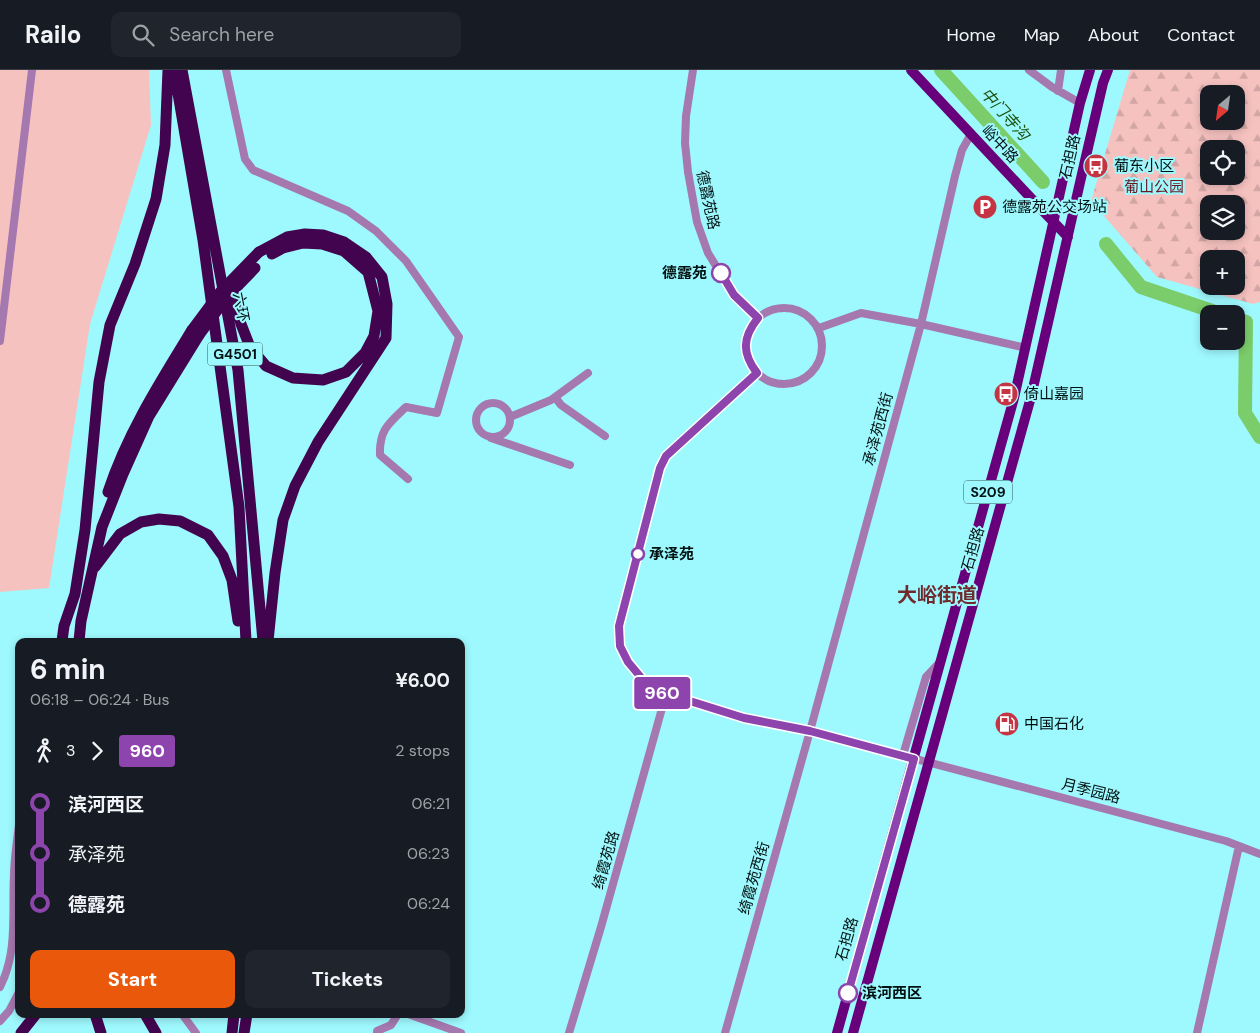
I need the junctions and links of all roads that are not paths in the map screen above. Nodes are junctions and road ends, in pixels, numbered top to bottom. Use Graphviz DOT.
graph roads {
  1 [pos="32,70"];
  2 [pos="168,70"];
  3 [pos="174,70"];
  4 [pos="182,70"];
  5 [pos="226,70"];
  6 [pos="693,70"];
  7 [pos="911,70"];
  8 [pos="1029,70"];
  9 [pos="1061,70"];
  10 [pos="1090,70"];
  11 [pos="1108,70"];
  12 [pos="1058,91"];
  13 [pos="1080,103"];
  14 [pos="971,134"];
  15 [pos="202,184"];
  16 [pos="1054,222"];
  17 [pos="1068,237"];
  18 [pos="262,255"];
  19 [pos="758,318"];
  20 [pos="921,324"];
  21 [pos="819,328"];
  22 [pos="195,333"];
  23 [pos="0,341"];
  24 [pos="1026,348"];
  25 [pos="757,373"];
  26 [pos="588,374"];
  27 [pos="555,397"];
  28 [pos="510,417"];
  29 [pos="605,436"];
  30 [pos="489,437"];
  31 [pos="570,464"];
  32 [pos="408,479"];
  33 [pos="92,570"];
  34 [pos="75,594"];
  35 [pos="62,638"];
  36 [pos="79,638"];
  37 [pos="242,638"];
  38 [pos="246,638"];
  39 [pos="263,638"];
  40 [pos="268,638"];
  41 [pos="941,660"];
  42 [pos="666,694"];
  43 [pos="810,731"];
  44 [pos="903,755"];
  45 [pos="914,759"];
  46 [pos="929,763"];
  47 [pos="1239,846"];
  48 [pos="1260,854"];
  49 [pos="15,898"];
  50 [pos="0,987"];
  51 [pos="15,1000"];
  52 [pos="33,1018"];
  53 [pos="96,1018"];
  54 [pos="104,1018"];
  55 [pos="147,1018"];
  56 [pos="185,1018"];
  57 [pos="234,1018"];
  58 [pos="246,1018"];
  59 [pos="395,1018"];
  60 [pos="419,1018"];
  61 [pos="0,1021"];
  62 [pos="21,1033"];
  63 [pos="101,1033"];
  64 [pos="109,1033"];
  65 [pos="156,1033"];
  66 [pos="196,1033"];
  67 [pos="232,1033"];
  68 [pos="244,1033"];
  69 [pos="377,1033"];
  70 [pos="461,1033"];
  71 [pos="569,1033"];
  72 [pos="725,1033"];
  73 [pos="837,1033"];
  74 [pos="853,1033"];
  75 [pos="1197,1033"];
  1 -- 23 [label="street"];
  2 -- 34 [label="highway"];
  3 -- 38 [label="highway, 六环 / G4501"];
  4 -- 15 [label="highway, 六环 / G4501"];
  5 -- 32 [label="street"];
  6 -- 19 [label="street, 德露苑路"];
  7 -- 14 [label="main road, 峪中路"];
  8 -- 12 [label="street"];
  9 -- 12 [label="street"];
  10 -- 13 [label="main road, 石担路 / S209"];
  11 -- 17 [label="main road, 石担路 / S209"];
  12 -- 13 [label="street"];
  13 -- 16 [label="main road, 石担路 / S209"];
  14 -- 16 [label="main road, 峪中路"];
  14 -- 20 [label="street, 承泽苑西街"];
  15 -- 18 [label="highway"];
  15 -- 39 [label="highway, 六环 / G4501"];
  16 -- 17 [label="main road, 峪中路"];
  16 -- 24 [label="main road, 石担路 / S209"];
  17 -- 46 [label="main road, 石担路 / S209"];
  18 -- 22 [label="highway, bridge"];
  18 -- 40 [label="highway"];
  19 -- 21 [label="street"];
  19 -- 25 [label="street"];
  20 -- 21 [label="street"];
  20 -- 24 [label="street"];
  20 -- 43 [label="street, 承泽苑西街"];
  21 -- 25 [label="street"];
  22 -- 33 [label="highway"];
  22 -- 34 [label="highway"];
  24 -- 41 [label="main road, 石担路 / S209"];
  25 -- 42 [label="street, 月季园路"];
  26 -- 27 [label="street"];
  27 -- 28 [label="street"];
  27 -- 29 [label="street"];
  28 -- 30 [label="street"];
  28 -- 30 [label="street"];
  30 -- 31 [label="street"];
  33 -- 36 [label="highway"];
  33 -- 37 [label="highway"];
  34 -- 35 [label="highway"];
  41 -- 44 [label="street"];
  41 -- 45 [label="main road, 石担路 / S209"];
  42 -- 43 [label="street, 月季园路"];
  42 -- 71 [label="street, 绮霞苑路"];
  43 -- 44 [label="street, 月季园路"];
  43 -- 72 [label="street, 绮霞苑西街"];
  44 -- 45 [label="street, 月季园路"];
  45 -- 46 [label="street, 月季园路"];
  45 -- 73 [label="main road, 石担路 / S209"];
  46 -- 47 [label="street, 月季园路"];
  46 -- 74 [label="main road, 石担路 / S209"];
  47 -- 48 [label="street, 月季园路"];
  47 -- 75 [label="street"];
  49 -- 50 [label="street"];
  51 -- 61 [label="street"];
  52 -- 62 [label="highway"];
  53 -- 63 [label="highway"];
  54 -- 64 [label="highway"];
  55 -- 65 [label="highway"];
  56 -- 66 [label="street"];
  57 -- 67 [label="highway"];
  58 -- 68 [label="highway"];
  59 -- 69 [label="street"];
  60 -- 70 [label="street"];
}
